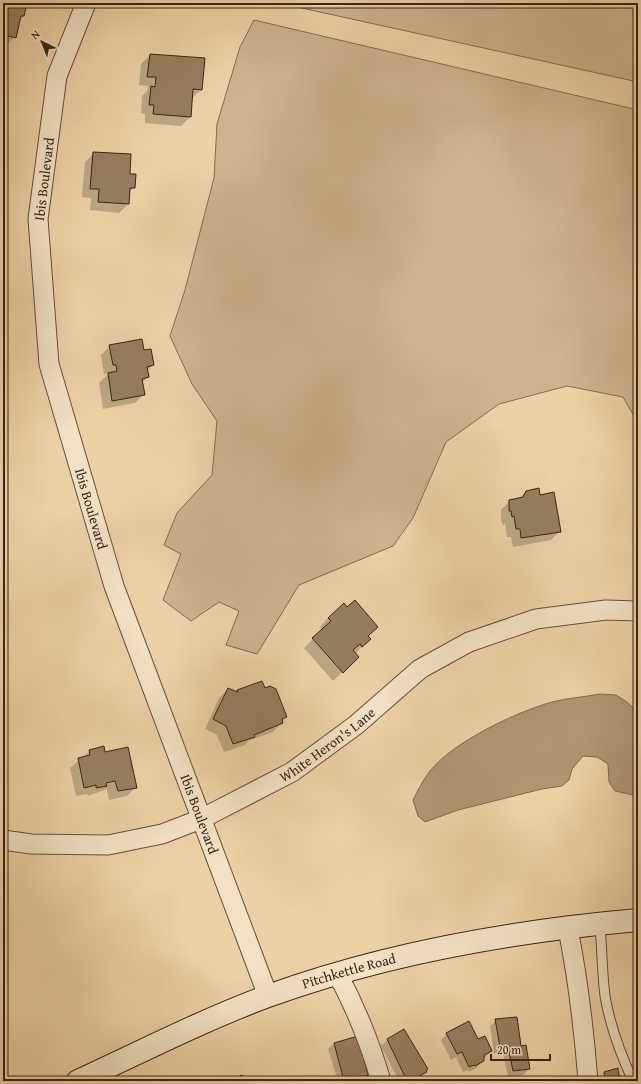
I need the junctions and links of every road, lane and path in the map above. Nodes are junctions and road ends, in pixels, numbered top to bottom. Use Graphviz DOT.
graph roads {
  1 [pos="86,3"];
  2 [pos="638,612"];
  3 [pos="202,819"];
  4 [pos="3,840"];
  5 [pos="638,920"];
  6 [pos="600,924"];
  7 [pos="568,929"];
  8 [pos="337,973"];
  9 [pos="268,996"];
  10 [pos="78,1081"];
  11 [pos="381,1081"];
  12 [pos="588,1081"];
  13 [pos="633,1081"];
  1 -- 3 [label="street, Ibis Boulevard"];
  2 -- 3 [label="street, White Heron's Lane"];
  3 -- 4 [label="street, White Heron's Lane"];
  3 -- 9 [label="street, Ibis Boulevard"];
  5 -- 6 [label="main road, Pitchkettle Road"];
  6 -- 7 [label="main road, Pitchkettle Road"];
  6 -- 13 [label="lane"];
  7 -- 8 [label="main road, Pitchkettle Road"];
  7 -- 12 [label="street"];
  8 -- 9 [label="main road, Pitchkettle Road"];
  8 -- 11 [label="street"];
  9 -- 10 [label="main road, Pitchkettle Road"];
}
